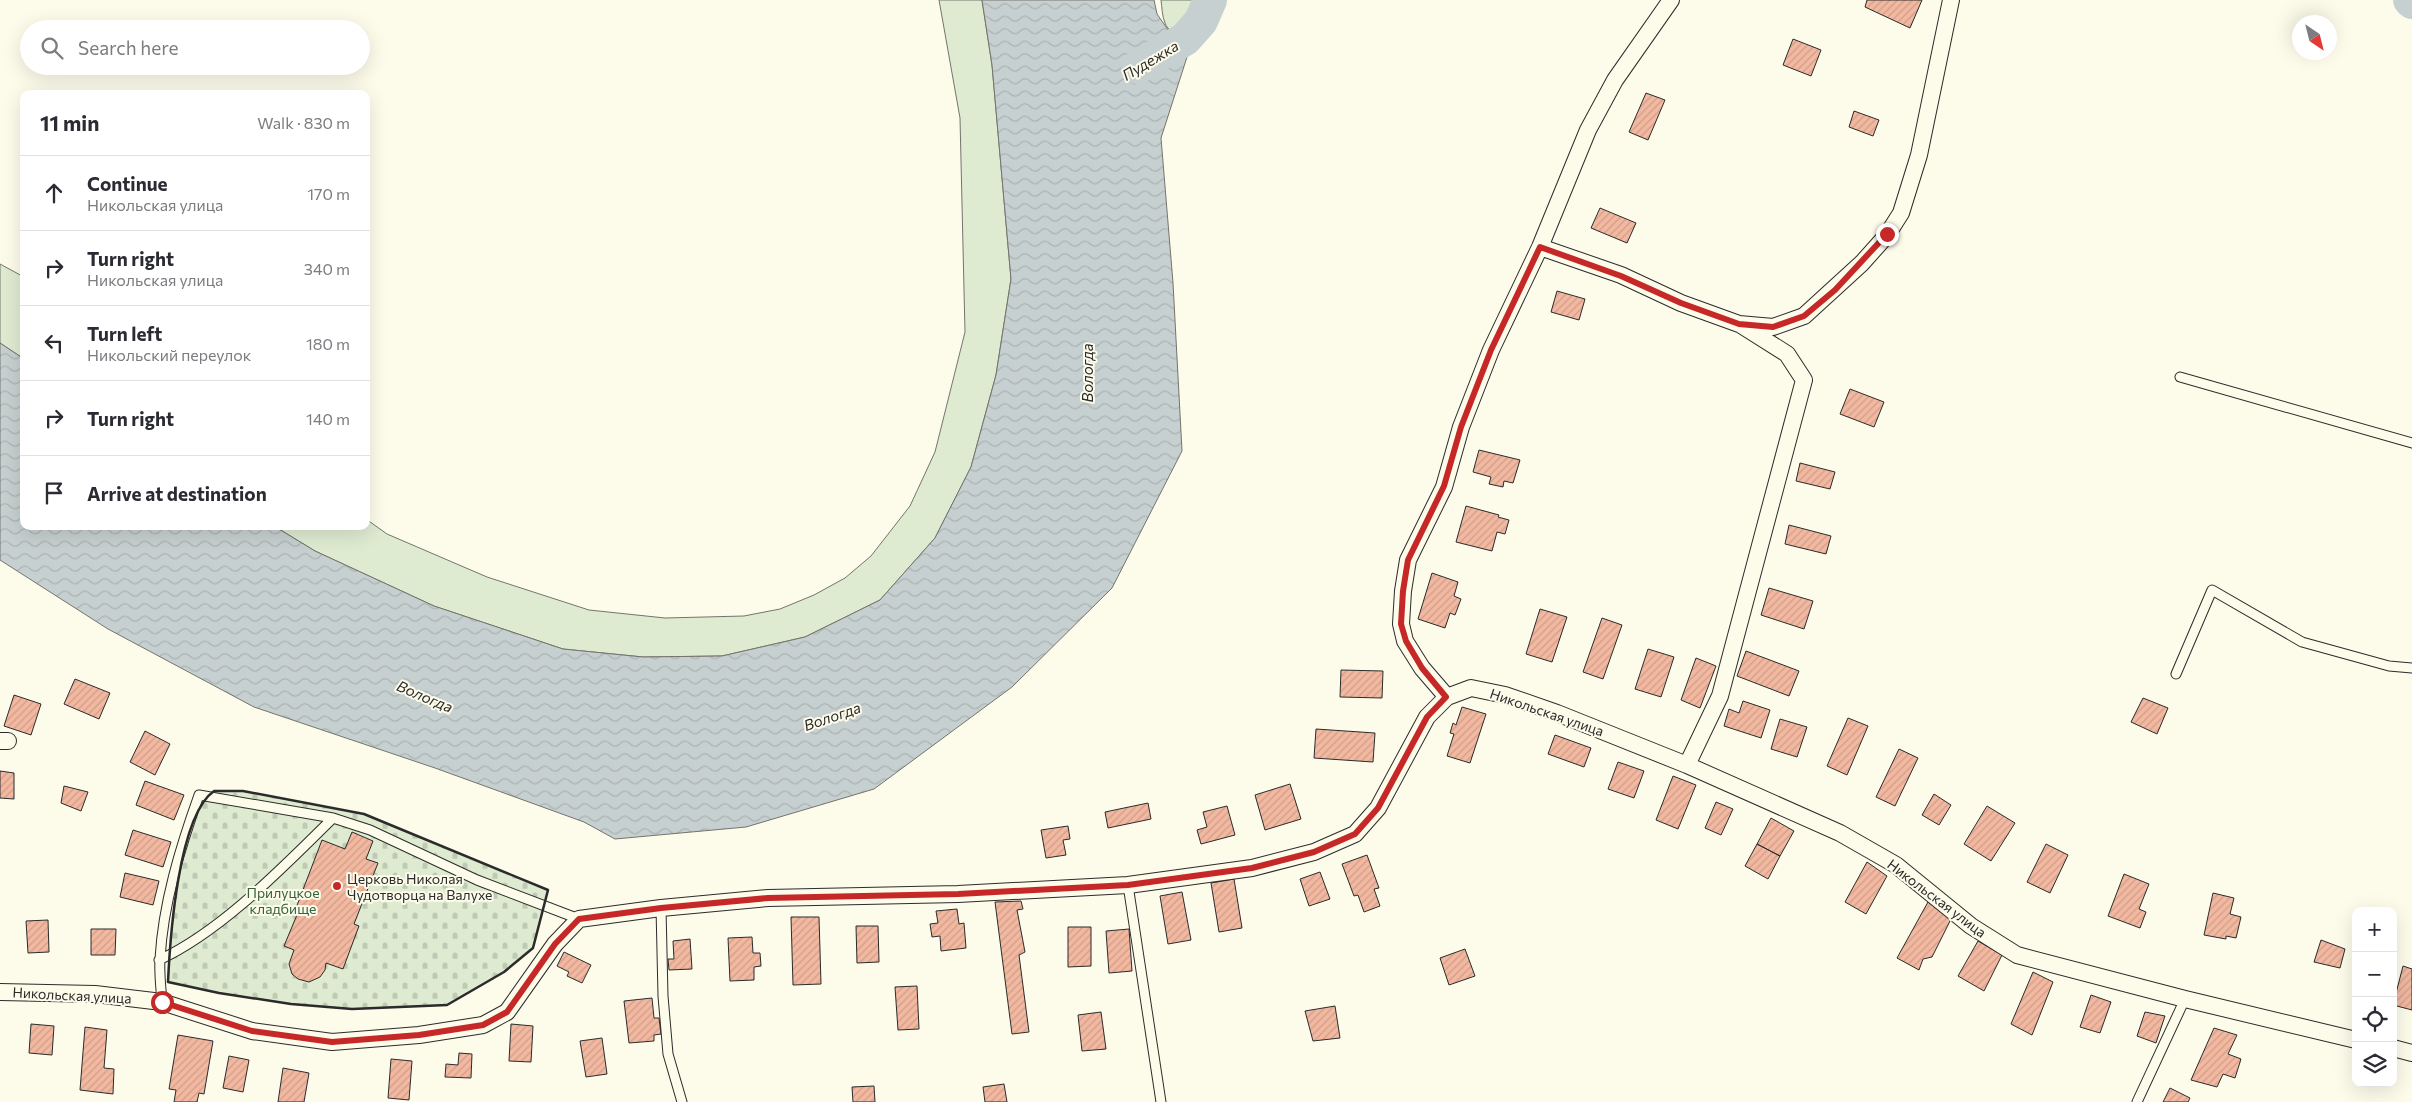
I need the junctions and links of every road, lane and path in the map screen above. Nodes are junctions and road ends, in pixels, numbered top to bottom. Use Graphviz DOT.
graph roads {
  1 [pos="1670,0"];
  2 [pos="1951,0"];
  3 [pos="1540,247"];
  4 [pos="1739,324"];
  5 [pos="2180,377"];
  6 [pos="2412,443"];
  7 [pos="2412,668"];
  8 [pos="2176,674"];
  9 [pos="1446,697"];
  10 [pos="1687,765"];
  11 [pos="333,818"];
  12 [pos="1128,885"];
  13 [pos="661,908"];
  14 [pos="579,919"];
  15 [pos="159,960"];
  16 [pos="0,992"];
  17 [pos="2185,999"];
  18 [pos="162,1002"];
  19 [pos="2352,1039"];
  20 [pos="2397,1049"];
  21 [pos="2412,1053"];
  22 [pos="682,1102"];
  23 [pos="1161,1102"];
  24 [pos="2137,1102"];
  1 -- 3 [label="street"];
  2 -- 4 [label="street"];
  3 -- 4 [label="street"];
  3 -- 9 [label="street"];
  4 -- 10 [label="street"];
  5 -- 6 [label="lane"];
  7 -- 8 [label="lane"];
  9 -- 10 [label="street, Никольская улица"];
  9 -- 12 [label="street, Никольская улица"];
  10 -- 17 [label="street, Никольская улица"];
  11 -- 14 [label="lane"];
  11 -- 15 [label="lane"];
  11 -- 15 [label="lane"];
  12 -- 13 [label="street, Никольская улица"];
  12 -- 23 [label="lane"];
  13 -- 14 [label="street, Никольская улица"];
  13 -- 22 [label="lane"];
  14 -- 18 [label="street, Никольская улица"];
  15 -- 18 [label="lane"];
  16 -- 18 [label="street, Никольская улица"];
  17 -- 19 [label="street, Никольская улица"];
  17 -- 24 [label="lane"];
  20 -- 21 [label="street"];
}
